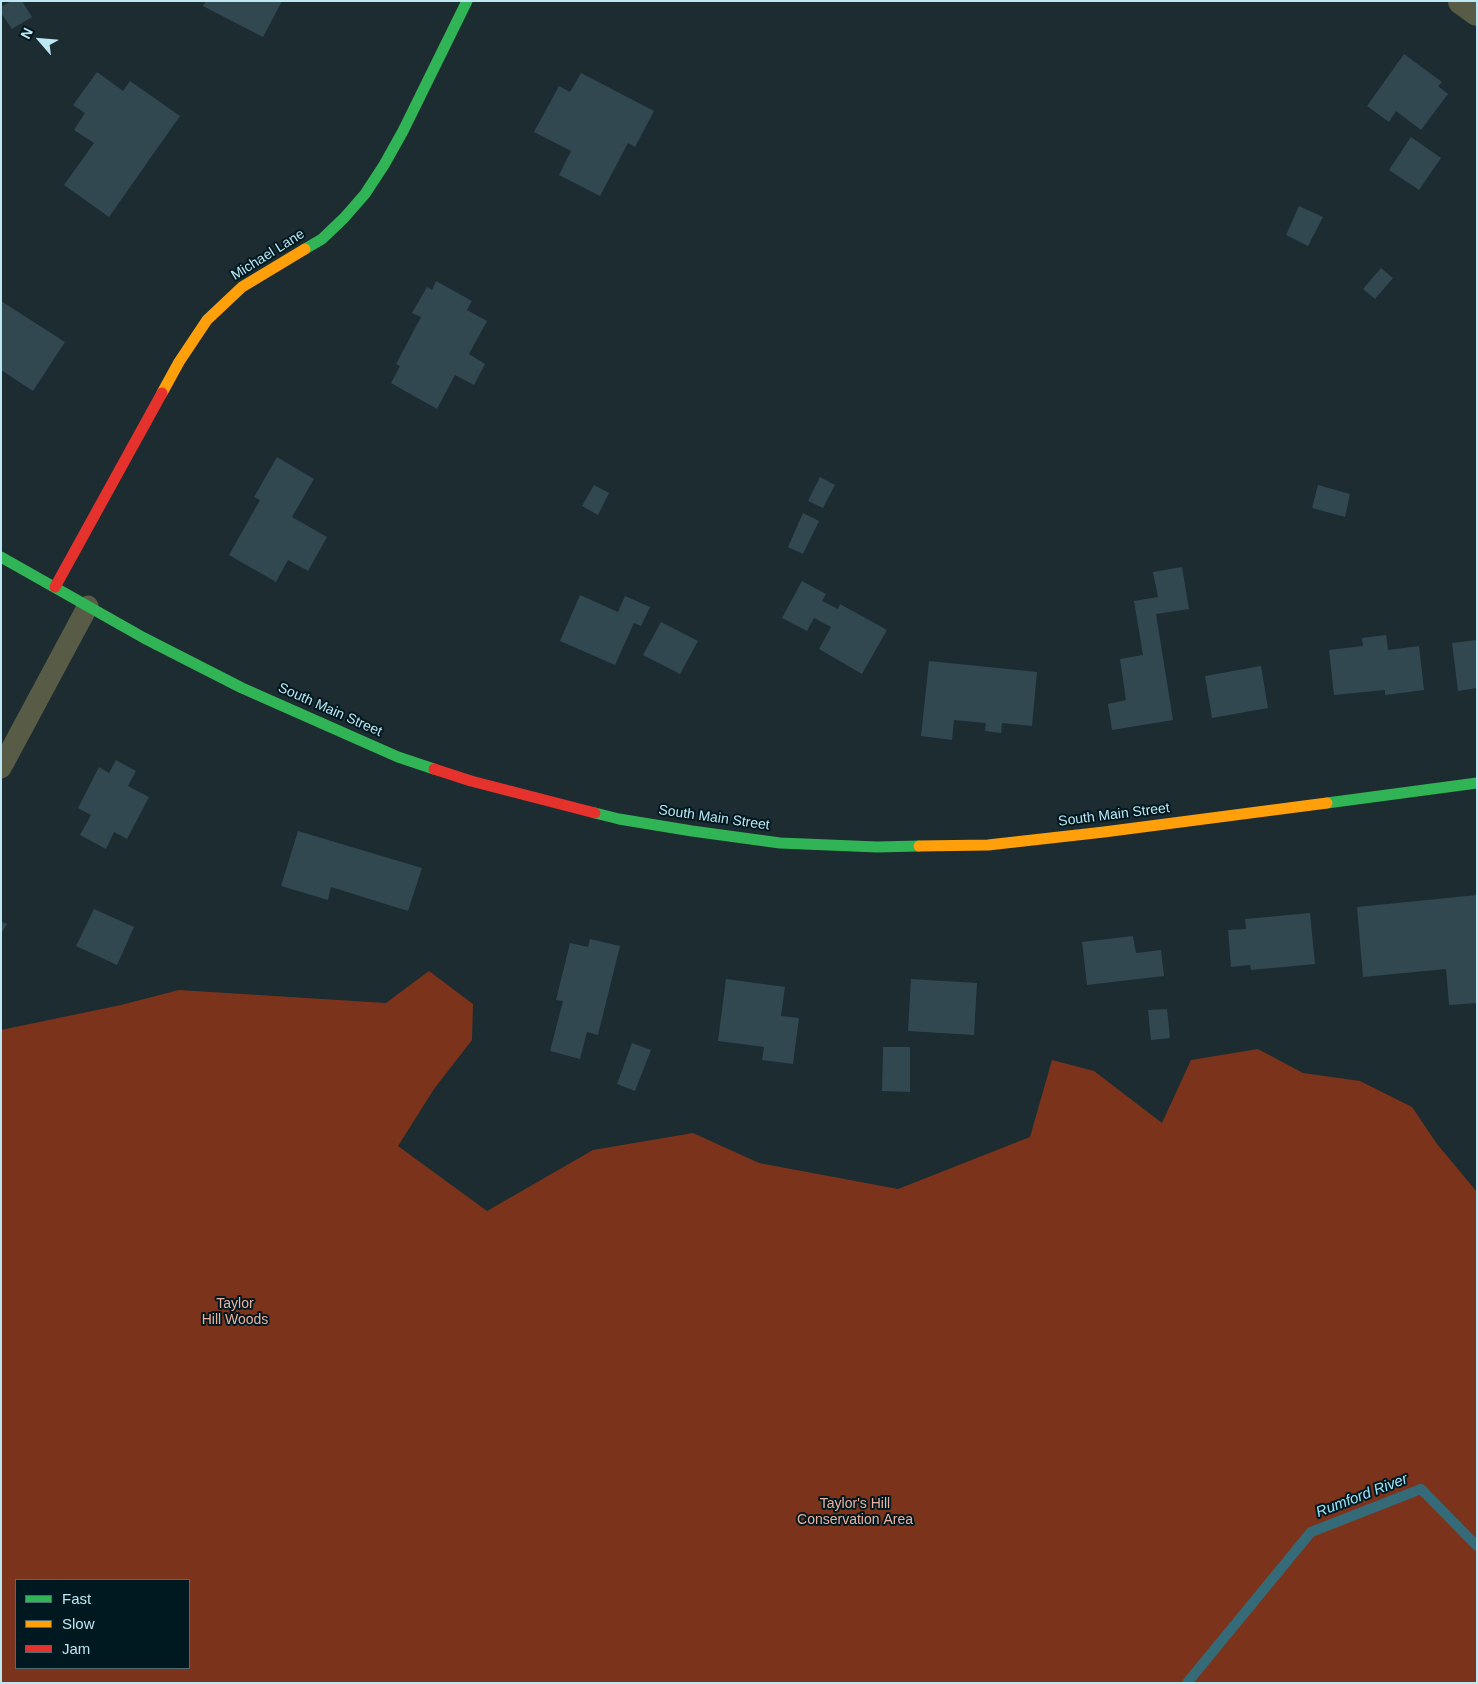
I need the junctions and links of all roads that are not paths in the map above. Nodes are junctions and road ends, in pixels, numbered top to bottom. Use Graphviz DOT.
graph roads {
  1 [pos="467,1"];
  2 [pos="1462,1"];
  3 [pos="1477,12"];
  4 [pos="1,556"];
  5 [pos="54,587"];
  6 [pos="88,606"];
  7 [pos="1,768"];
  8 [pos="1477,783"];
  1 -- 5 [label="main road, Michael Lane"];
  2 -- 3 [label="street"];
  4 -- 5 [label="main road, South Main Street"];
  5 -- 6 [label="main road, South Main Street"];
  6 -- 7 [label="lane"];
  6 -- 8 [label="main road, South Main Street"];
}
